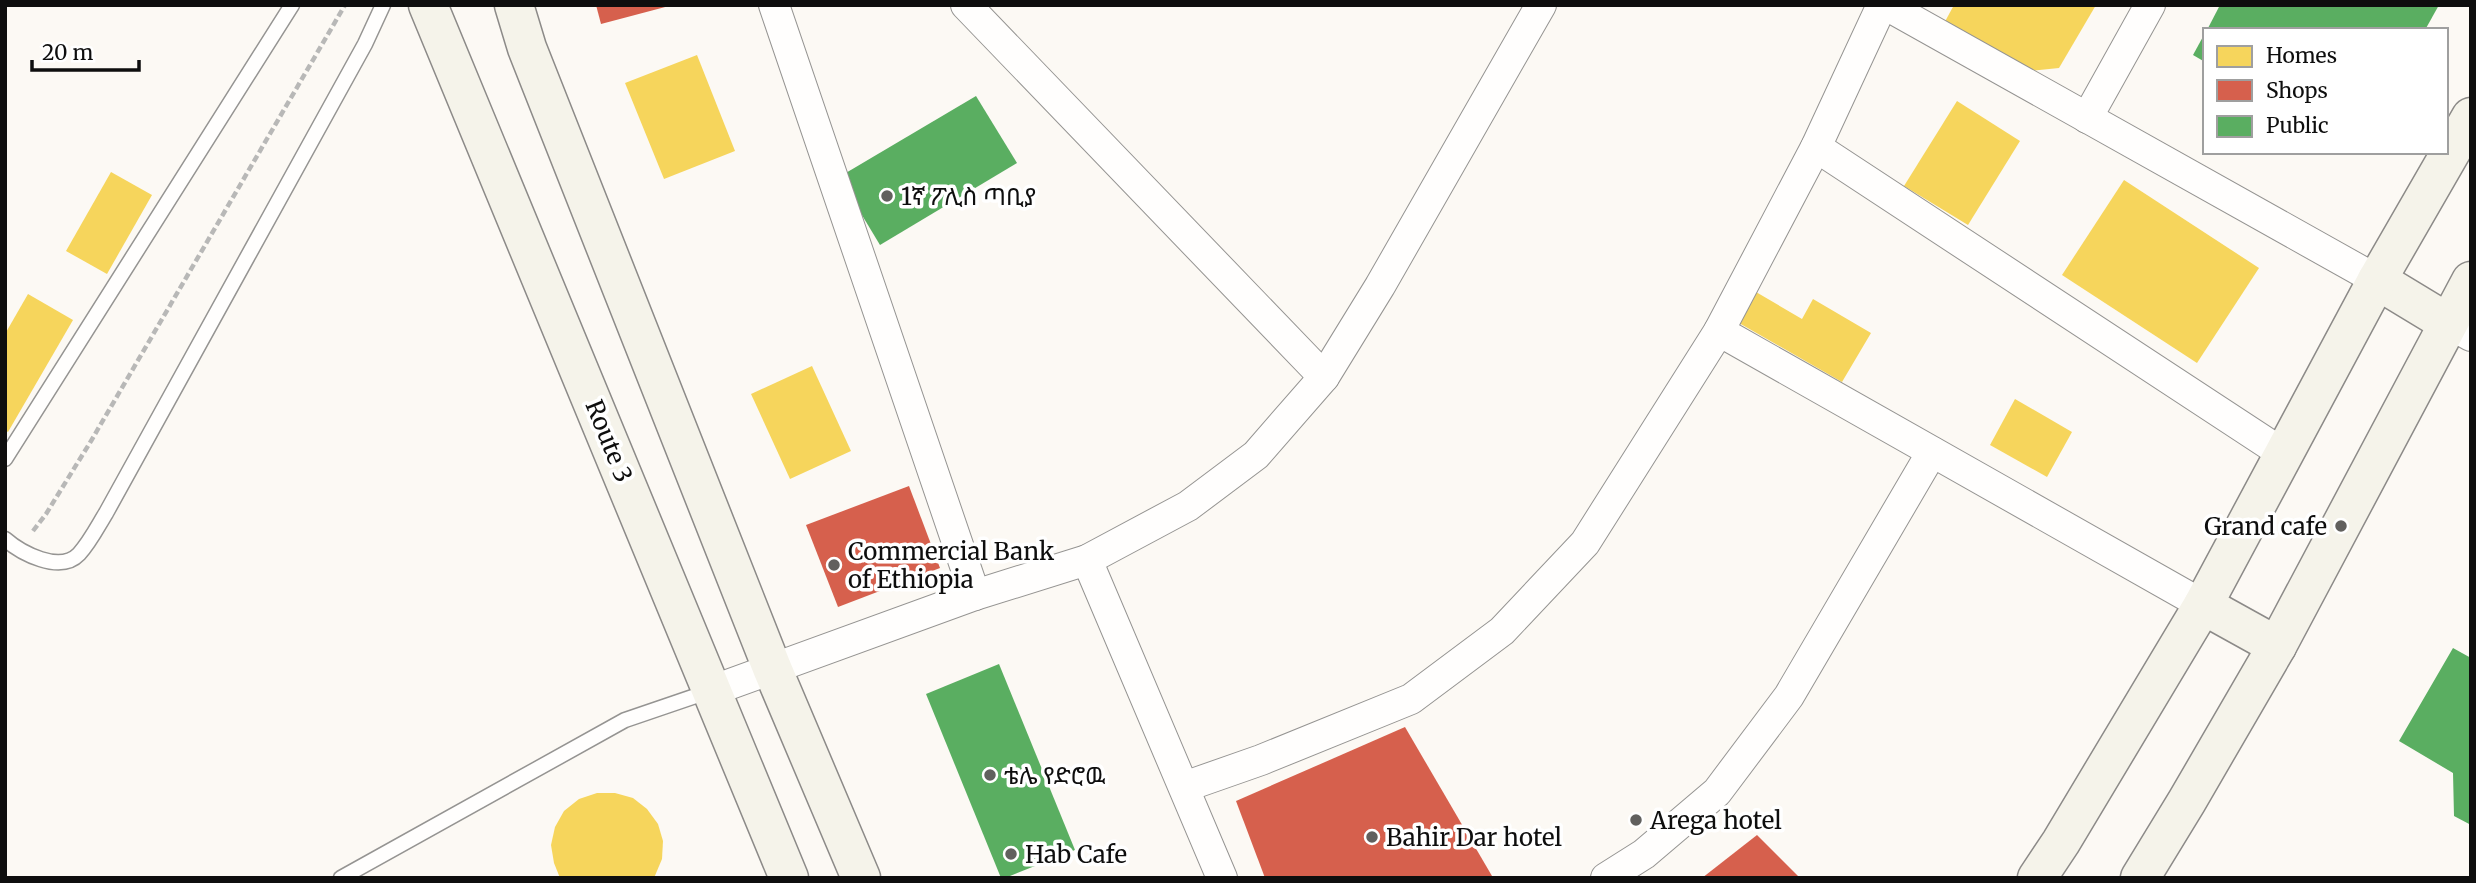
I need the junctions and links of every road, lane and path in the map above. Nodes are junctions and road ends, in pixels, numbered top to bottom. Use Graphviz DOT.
graph roads {
  1 [pos="292,5"];
  2 [pos="345,5"];
  3 [pos="383,5"];
  4 [pos="428,5"];
  5 [pos="514,5"];
  6 [pos="774,5"];
  7 [pos="966,5"];
  8 [pos="1541,5"];
  9 [pos="1884,5"];
  10 [pos="2150,5"];
  11 [pos="2471,117"];
  12 [pos="2087,118"];
  13 [pos="1816,147"];
  14 [pos="2377,280"];
  15 [pos="2471,281"];
  16 [pos="2459,330"];
  17 [pos="1719,331"];
  18 [pos="1324,377"];
  19 [pos="1932,452"];
  20 [pos="2285,455"];
  21 [pos="5,459"];
  22 [pos="10,543"];
  23 [pos="1087,560"];
  24 [pos="975,595"];
  25 [pos="2203,605"];
  26 [pos="2277,646"];
  27 [pos="772,668"];
  28 [pos="711,691"];
  29 [pos="1184,787"];
  30 [pos="2146,876"];
  31 [pos="341,878"];
  32 [pos="789,878"];
  33 [pos="861,878"];
  34 [pos="1222,878"];
  35 [pos="1606,878"];
  36 [pos="2037,878"];
  1 -- 21 [label="lane"];
  2 -- 22 [label="path"];
  3 -- 22 [label="lane"];
  4 -- 28 [label="main road, Route 3"];
  5 -- 27 [label="main road"];
  6 -- 24 [label="street"];
  7 -- 18 [label="street"];
  8 -- 18 [label="street"];
  9 -- 12 [label="street"];
  9 -- 13 [label="street"];
  10 -- 12 [label="street"];
  11 -- 14 [label="main road"];
  12 -- 14 [label="street"];
  13 -- 17 [label="street"];
  13 -- 20 [label="street"];
  14 -- 16 [label="main road"];
  14 -- 20 [label="main road"];
  15 -- 16 [label="main road"];
  16 -- 26 [label="main road"];
  17 -- 19 [label="street"];
  17 -- 29 [label="street"];
  18 -- 23 [label="street"];
  19 -- 25 [label="street"];
  19 -- 35 [label="street"];
  20 -- 25 [label="main road"];
  23 -- 24 [label="street"];
  23 -- 29 [label="street"];
  24 -- 27 [label="street"];
  25 -- 26 [label="main road"];
  25 -- 36 [label="main road"];
  26 -- 30 [label="main road"];
  27 -- 28 [label="street"];
  27 -- 33 [label="main road"];
  28 -- 31 [label="lane"];
  28 -- 32 [label="main road, Route 3"];
  29 -- 34 [label="street"];
}
